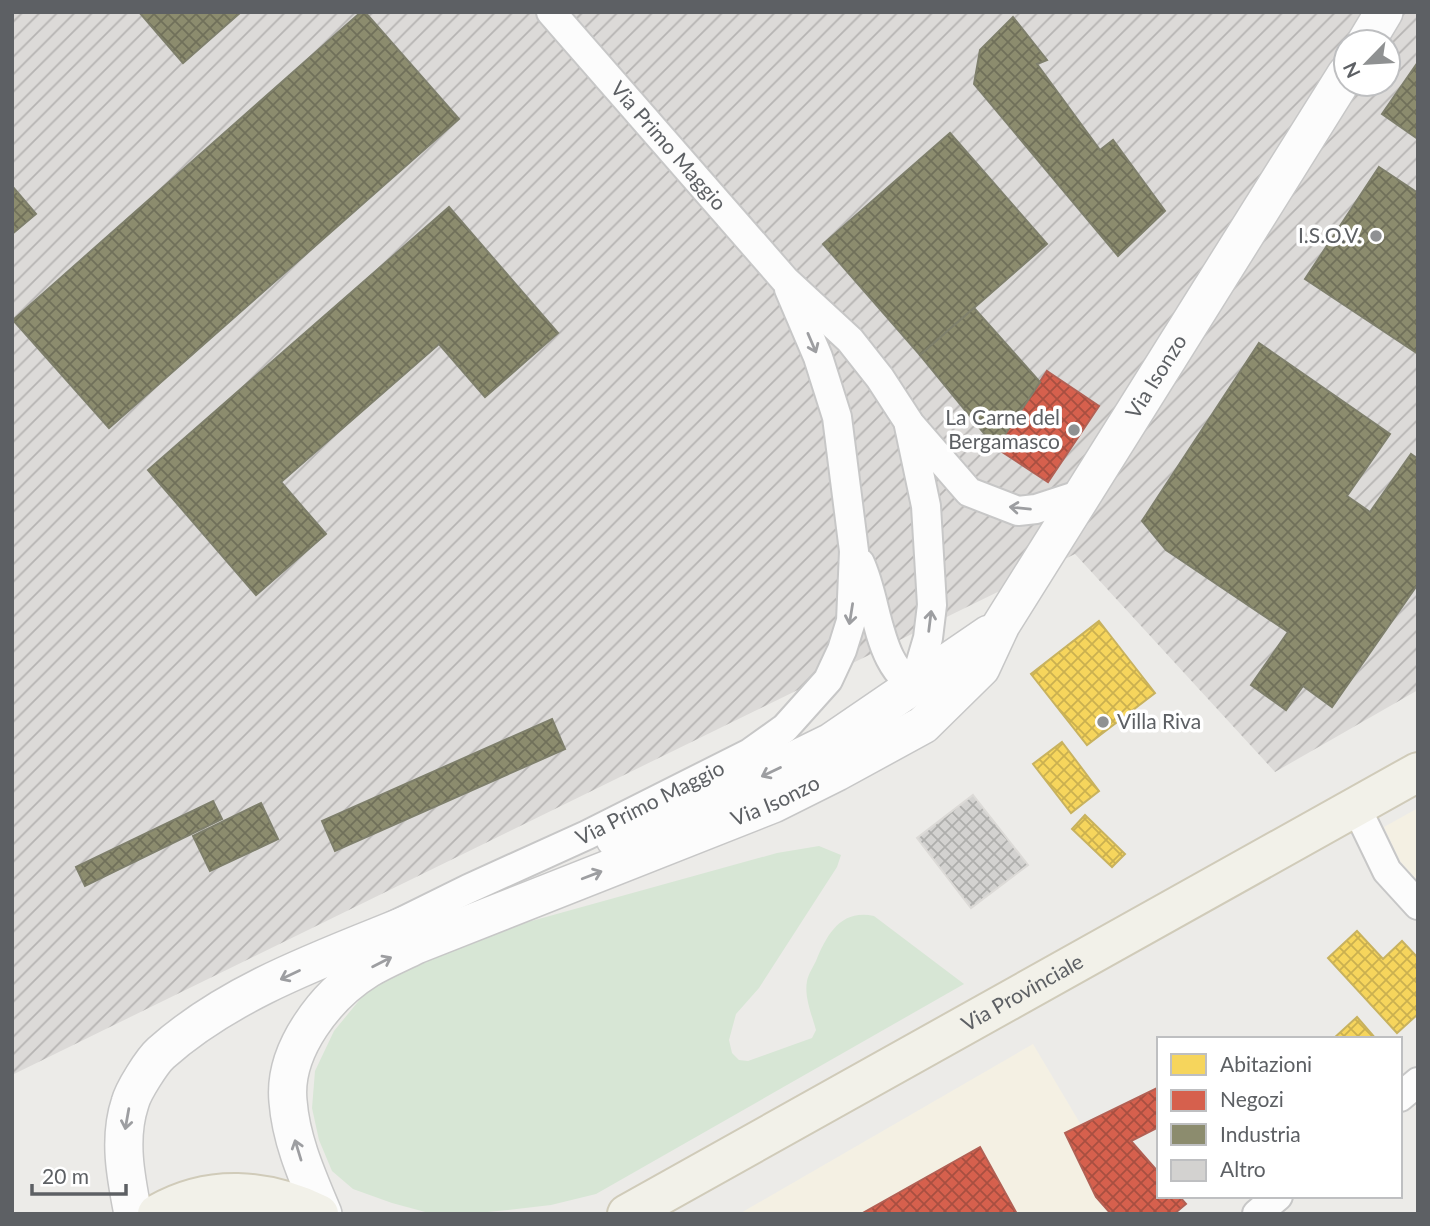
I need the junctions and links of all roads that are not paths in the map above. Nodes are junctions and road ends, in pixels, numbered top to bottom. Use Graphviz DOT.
graph roads {
  1 [pos="551,12"];
  2 [pos="1384,12"];
  3 [pos="1374,28"];
  4 [pos="1332,97"];
  5 [pos="785,280"];
  6 [pos="908,421"];
  7 [pos="1085,493"];
  8 [pos="855,551"];
  9 [pos="1001,625"];
  10 [pos="913,687"];
  11 [pos="959,689"];
  12 [pos="1418,772"];
  13 [pos="1356,807"];
  14 [pos="758,810"];
  15 [pos="1418,905"];
  16 [pos="331,956"];
  17 [pos="1418,1082"];
  18 [pos="1402,1095"];
  19 [pos="1276,1198"];
  20 [pos="133,1214"];
  21 [pos="157,1214"];
  22 [pos="321,1214"];
  23 [pos="627,1214"];
  24 [pos="1257,1214"];
  1 -- 5 [label="street, Via Primo Maggio"];
  2 -- 3 [label="street"];
  4 -- 7 [label="street, Via Isonzo"];
  5 -- 6 [label="street, Via Primo Maggio"];
  5 -- 8 [label="street, Via Primo Maggio, one-way"];
  7 -- 6 [label="street, Via Primo Maggio, one-way"];
  10 -- 6 [label="street, Via Primo Maggio, one-way"];
  7 -- 9 [label="street, Via Isonzo"];
  8 -- 10 [label="street, Via Primo Maggio"];
  8 -- 16 [label="street, Via Primo Maggio, one-way"];
  9 -- 10 [label="street"];
  9 -- 11 [label="street, Via Isonzo"];
  10 -- 11 [label="street"];
  10 -- 14 [label="street"];
  10 -- 16 [label="street, one-way"];
  11 -- 14 [label="street, Via Isonzo"];
  12 -- 13 [label="main road, Via Provinciale"];
  13 -- 15 [label="street"];
  13 -- 23 [label="main road, Via Provinciale"];
  22 -- 14 [label="street, Via Isonzo, one-way"];
  16 -- 20 [label="street, one-way"];
  17 -- 18 [label="street"];
  19 -- 24 [label="street"];
  21 -- 22 [label="main road"];
}
